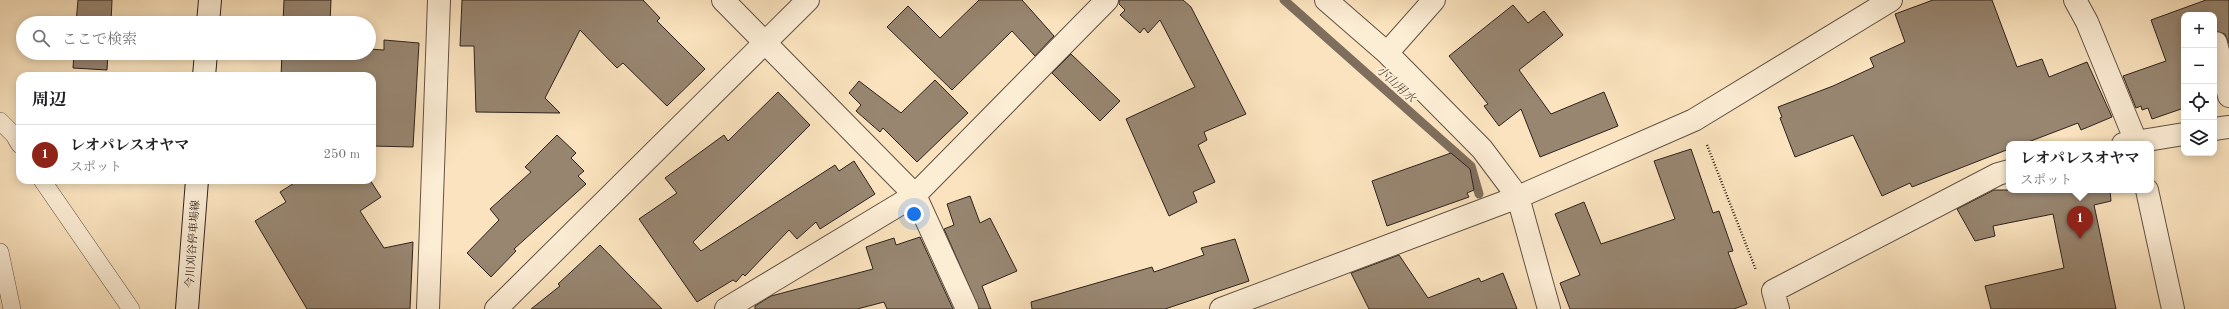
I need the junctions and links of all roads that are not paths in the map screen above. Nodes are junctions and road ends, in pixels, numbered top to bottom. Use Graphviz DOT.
graph roads {
  1 [pos="210,0"];
  2 [pos="439,0"];
  3 [pos="723,0"];
  4 [pos="808,0"];
  5 [pos="1107,0"];
  6 [pos="1326,0"];
  7 [pos="1434,0"];
  8 [pos="1890,0"];
  9 [pos="2075,0"];
  10 [pos="209,16"];
  11 [pos="764,43"];
  12 [pos="2217,47"];
  13 [pos="1387,53"];
  14 [pos="205,60"];
  15 [pos="204,72"];
  16 [pos="2229,96"];
  17 [pos="0,121"];
  18 [pos="2229,127"];
  19 [pos="2217,129"];
  20 [pos="2181,135"];
  21 [pos="16,138"];
  22 [pos="2131,141"];
  23 [pos="2144,141"];
  24 [pos="2006,172"];
  25 [pos="45,184"];
  26 [pos="197,184"];
  27 [pos="2148,193"];
  28 [pos="915,195"];
  29 [pos="1518,197"];
  30 [pos="0,252"];
  31 [pos="1776,300"];
  32 [pos="12,309"];
  33 [pos="130,309"];
  34 [pos="187,309"];
  35 [pos="428,309"];
  36 [pos="496,309"];
  37 [pos="726,309"];
  38 [pos="967,309"];
  39 [pos="1221,309"];
  40 [pos="1549,309"];
  41 [pos="2173,309"];
  1 -- 10 [label="street"];
  2 -- 35 [label="street"];
  3 -- 11 [label="street"];
  4 -- 11 [label="street"];
  5 -- 28 [label="street"];
  6 -- 13 [label="street"];
  7 -- 13 [label="street"];
  8 -- 29 [label="street"];
  9 -- 22 [label="street"];
  11 -- 28 [label="street"];
  11 -- 36 [label="street"];
  12 -- 16 [label="street"];
  13 -- 29 [label="street"];
  14 -- 15 [label="street"];
  17 -- 21 [label="lane"];
  18 -- 19 [label="street"];
  20 -- 23 [label="street"];
  24 -- 31 [label="street"];
  25 -- 33 [label="lane"];
  26 -- 34 [label="street, 今川刈谷停車場線"];
  27 -- 41 [label="street"];
  28 -- 37 [label="street"];
  28 -- 38 [label="street"];
  29 -- 39 [label="street"];
  29 -- 40 [label="street"];
  30 -- 32 [label="lane"];
}
